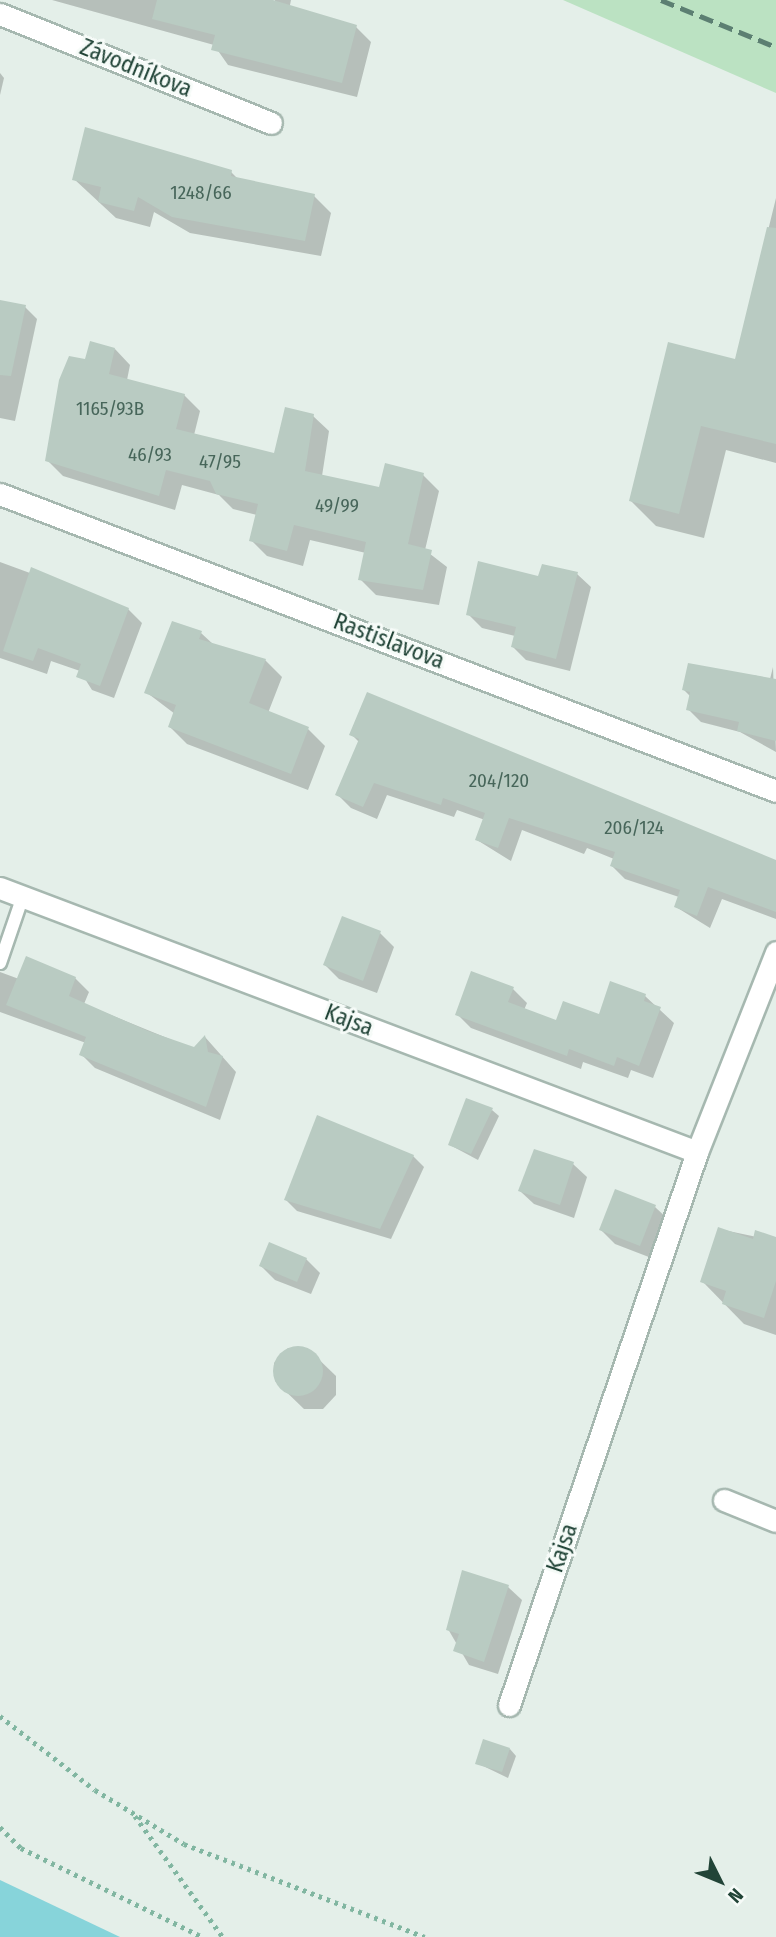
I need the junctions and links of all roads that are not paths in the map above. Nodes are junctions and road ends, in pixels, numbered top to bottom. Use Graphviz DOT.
graph roads {
  1 [pos="0,14"];
  2 [pos="271,123"];
  3 [pos="0,494"];
  4 [pos="776,791"];
  5 [pos="0,887"];
  6 [pos="23,896"];
  7 [pos="776,952"];
  8 [pos="0,963"];
  9 [pos="697,1152"];
  10 [pos="724,1500"];
  11 [pos="776,1521"];
  12 [pos="509,1705"];
  1 -- 2 [label="street, Závodníkova"];
  3 -- 4 [label="street, Rastislavova"];
  5 -- 6 [label="street, Kajsa"];
  6 -- 8 [label="lane"];
  6 -- 9 [label="street, Kajsa"];
  7 -- 9 [label="street, Kajsa"];
  9 -- 12 [label="street, Kajsa"];
  10 -- 11 [label="street"];
}
